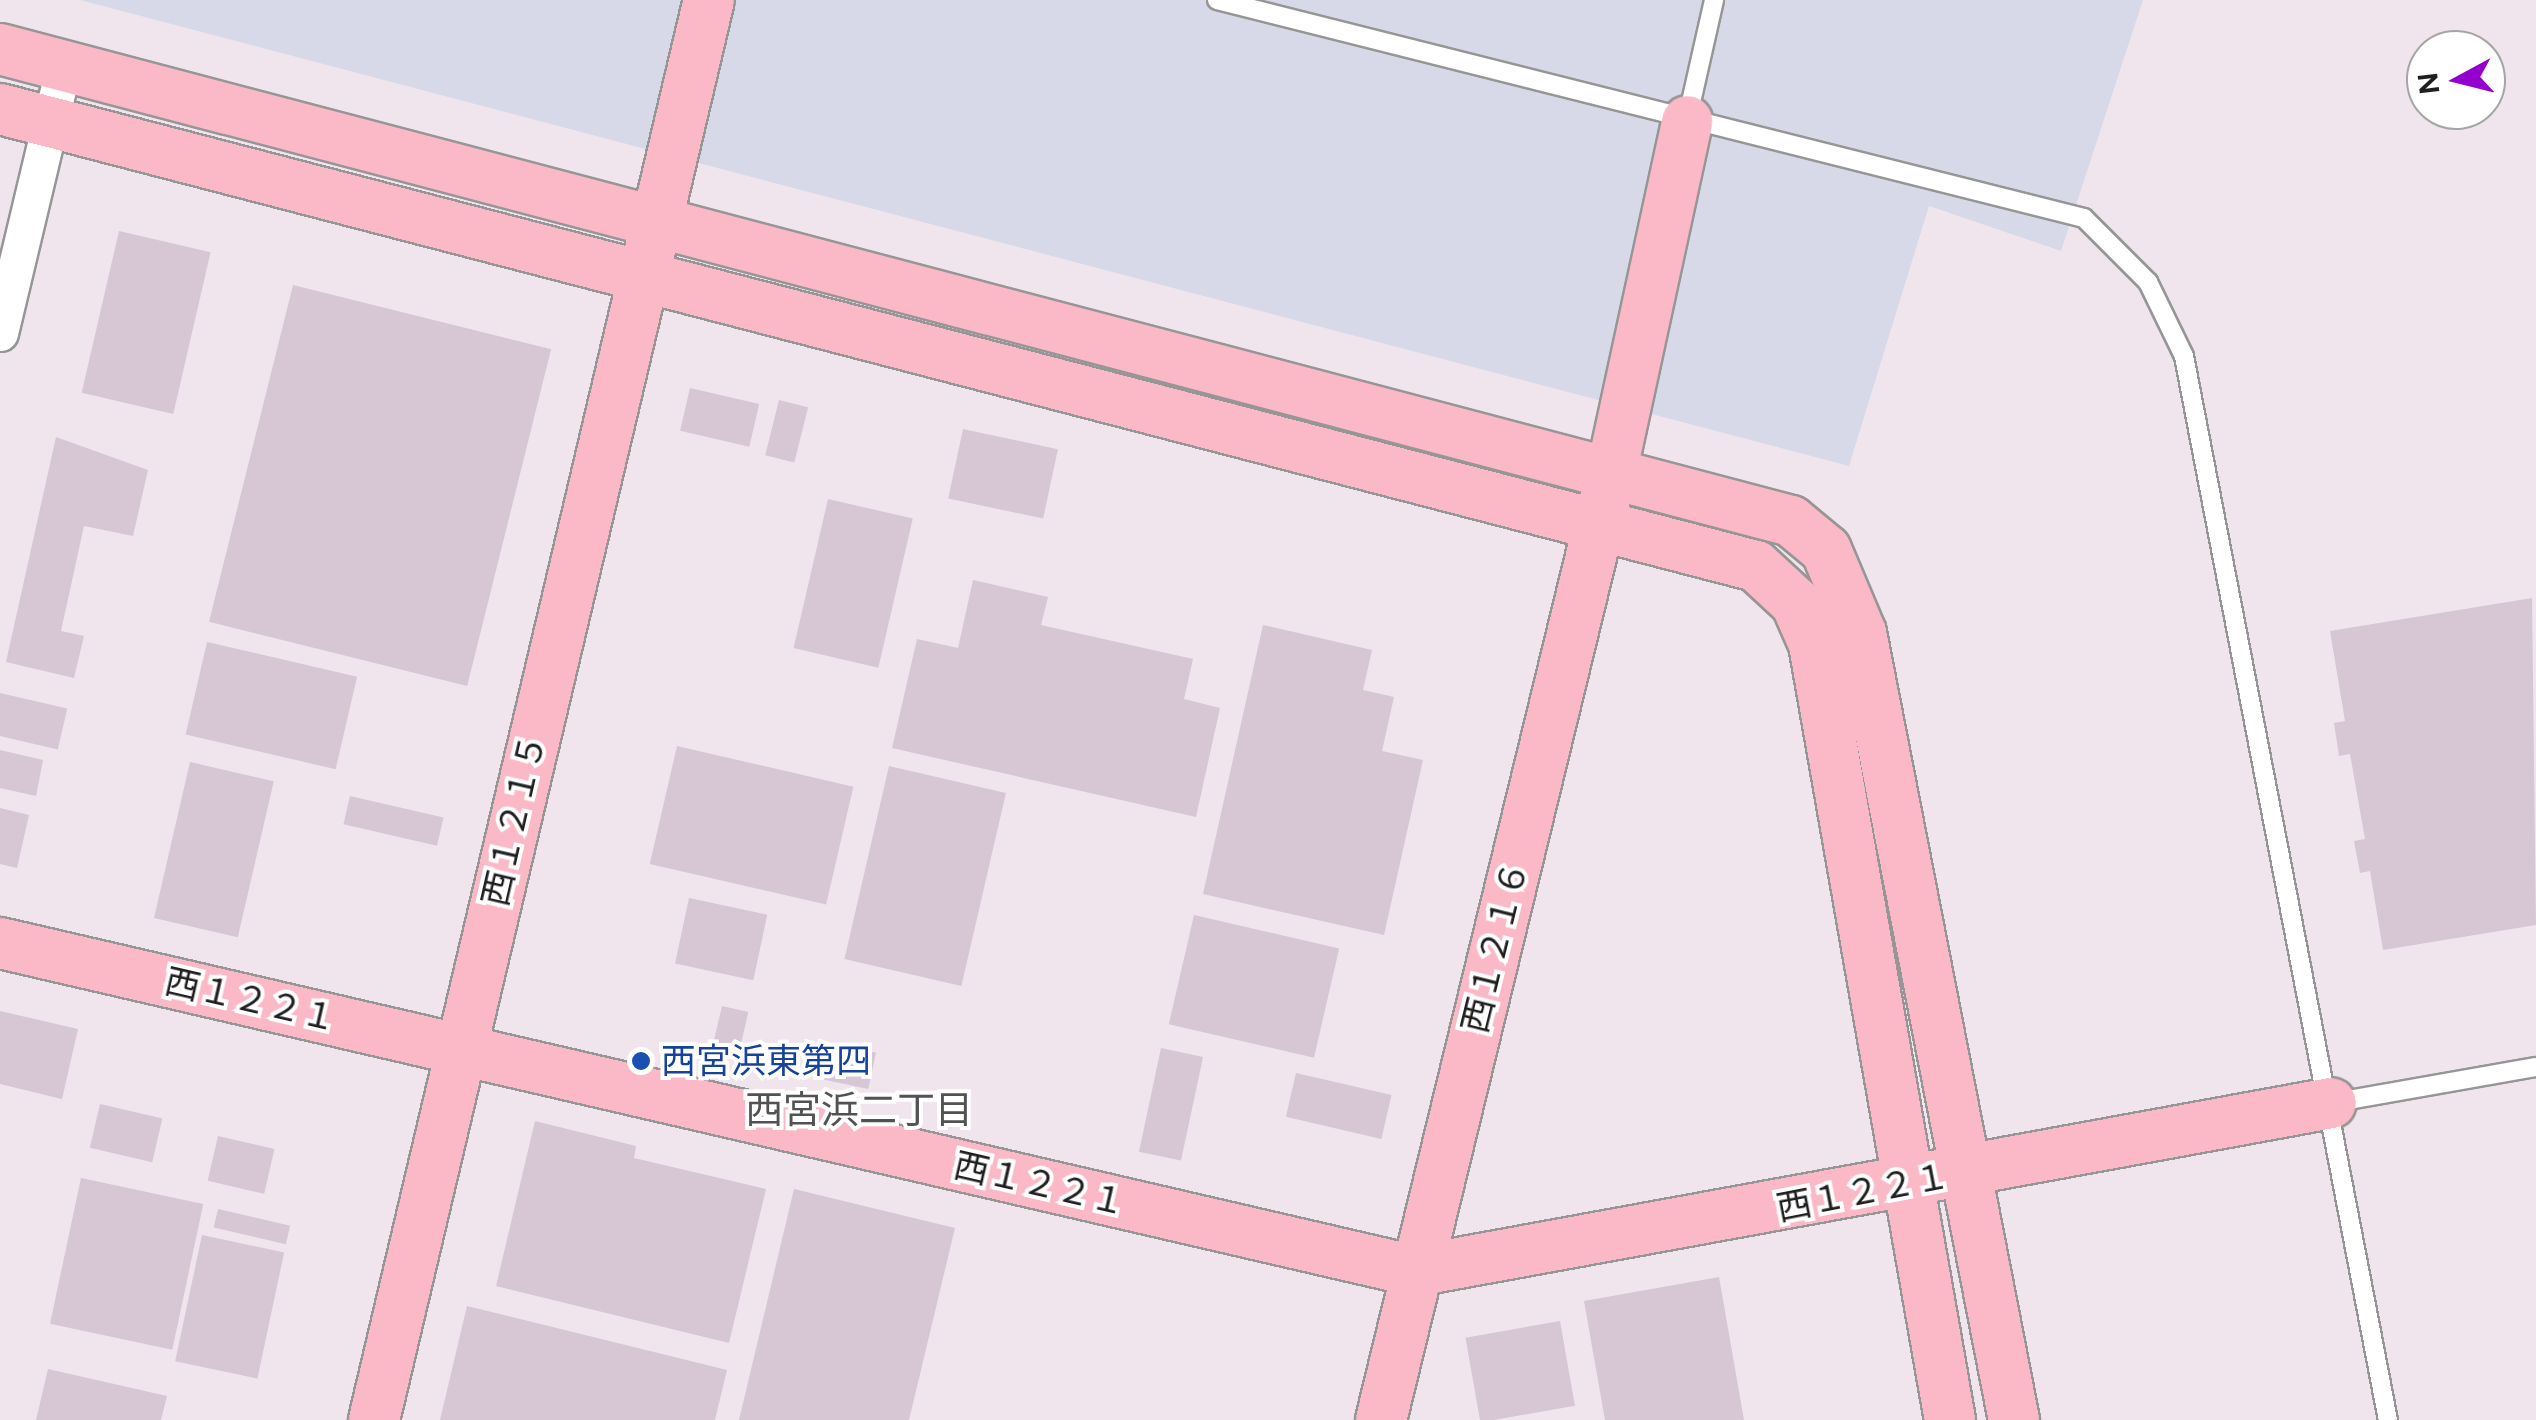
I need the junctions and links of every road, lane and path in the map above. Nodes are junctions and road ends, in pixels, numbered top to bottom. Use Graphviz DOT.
graph roads {
  1 [pos="709,0"];
  2 [pos="1216,0"];
  3 [pos="1714,0"];
  4 [pos="0,49"];
  5 [pos="64,65"];
  6 [pos="0,109"];
  7 [pos="1687,121"];
  8 [pos="51,122"];
  9 [pos="656,220"];
  10 [pos="641,283"];
  11 [pos="0,333"];
  12 [pos="1611,474"];
  13 [pos="1598,530"];
  14 [pos="0,944"];
  15 [pos="460,1048"];
  16 [pos="2536,1067"];
  17 [pos="2331,1103"];
  18 [pos="1968,1172"];
  19 [pos="1907,1184"];
  20 [pos="1415,1271"];
  21 [pos="374,1420"];
  22 [pos="1381,1420"];
  23 [pos="1950,1420"];
  24 [pos="2014,1420"];
  25 [pos="2388,1420"];
  1 -- 9 [label="street, 西１２１５"];
  2 -- 7 [label="lane"];
  3 -- 7 [label="lane"];
  4 -- 5 [label="street"];
  5 -- 8 [label="street"];
  5 -- 9 [label="street"];
  6 -- 8 [label="street"];
  7 -- 12 [label="street, 西１２１６"];
  7 -- 17 [label="lane"];
  8 -- 10 [label="street"];
  8 -- 11 [label="street"];
  9 -- 10 [label="street, 西１２１５"];
  9 -- 12 [label="street"];
  10 -- 13 [label="street"];
  10 -- 15 [label="street, 西１２１５"];
  12 -- 13 [label="street, 西１２１６"];
  12 -- 18 [label="street"];
  13 -- 19 [label="street"];
  13 -- 20 [label="street, 西１２１６"];
  14 -- 15 [label="street, 西１２２１"];
  15 -- 20 [label="street, 西１２２１"];
  15 -- 21 [label="street, 西１２１５"];
  16 -- 17 [label="lane"];
  17 -- 18 [label="street, 西１２２１"];
  17 -- 25 [label="lane"];
  18 -- 19 [label="street, 西１２２１"];
  18 -- 24 [label="street"];
  19 -- 20 [label="street, 西１２２１"];
  19 -- 23 [label="street"];
  20 -- 22 [label="street, 西１２１６"];
}
